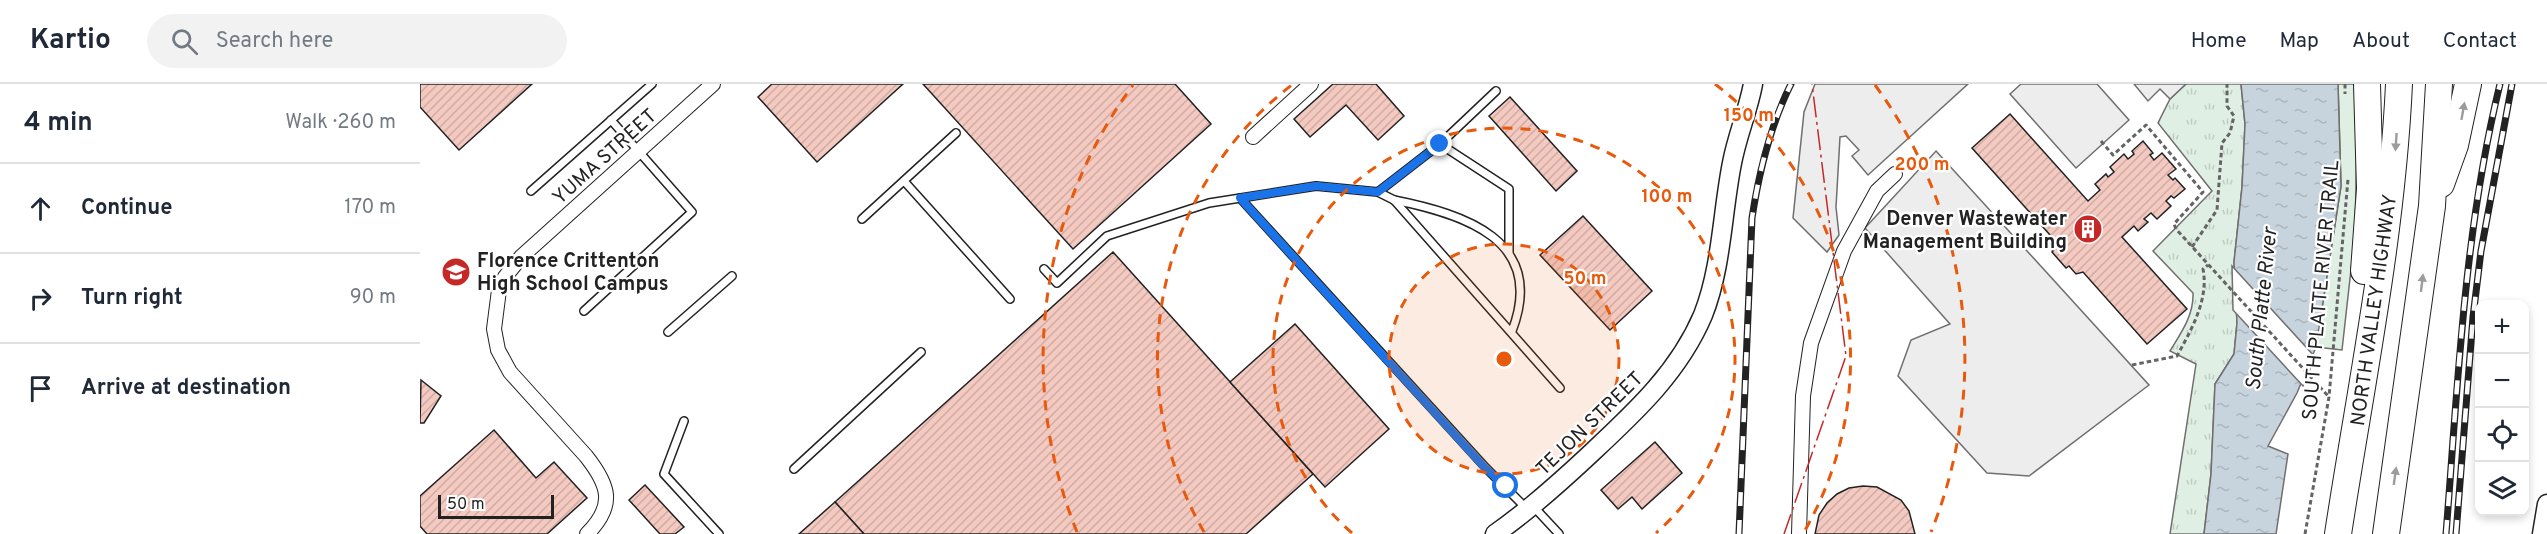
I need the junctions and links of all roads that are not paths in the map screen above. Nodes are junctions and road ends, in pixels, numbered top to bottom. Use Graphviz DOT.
graph roads {
  1 [pos="652,84"];
  2 [pos="713,84"];
  3 [pos="1311,84"];
  4 [pos="1753,84"];
  5 [pos="2399,84"];
  6 [pos="2439,84"];
  7 [pos="2468,84"];
  8 [pos="2356,90"];
  9 [pos="1496,91"];
  10 [pos="611,120"];
  11 [pos="956,134"];
  12 [pos="1253,137"];
  13 [pos="1440,144"];
  14 [pos="638,151"];
  15 [pos="1895,174"];
  16 [pos="904,181"];
  17 [pos="531,191"];
  18 [pos="1378,192"];
  19 [pos="1240,198"];
  20 [pos="1394,200"];
  21 [pos="2432,206"];
  22 [pos="862,219"];
  23 [pos="1509,253"];
  24 [pos="1044,269"];
  25 [pos="732,276"];
  26 [pos="1010,299"];
  27 [pos="584,311"];
  28 [pos="1512,331"];
  29 [pos="668,332"];
  30 [pos="921,352"];
  31 [pos="1560,388"];
  32 [pos="684,421"];
  33 [pos="794,469"];
  34 [pos="2345,486"];
  35 [pos="2547,504"];
  36 [pos="1531,508"];
  37 [pos="587,534"];
  38 [pos="719,534"];
  39 [pos="1496,534"];
  40 [pos="1559,534"];
  41 [pos="1799,534"];
  42 [pos="2338,534"];
  43 [pos="2386,534"];
  44 [pos="2542,534"];
  1 -- 10 [label="lane"];
  2 -- 14 [label="street, YUMA STREET"];
  3 -- 12 [label="street"];
  4 -- 36 [label="street, TEJON STREET"];
  5 -- 34 [label="highway, NORTH VALLEY HIGHWAY, one-way"];
  6 -- 21 [label="highway"];
  21 -- 7 [label="highway, one-way"];
  8 -- 34 [label="highway"];
  9 -- 13 [label="lane"];
  10 -- 14 [label="lane"];
  10 -- 17 [label="lane"];
  11 -- 16 [label="lane"];
  13 -- 18 [label="lane"];
  13 -- 23 [label="lane"];
  14 -- 27 [label="lane"];
  14 -- 37 [label="street, YUMA STREET"];
  15 -- 41 [label="street"];
  16 -- 22 [label="lane"];
  16 -- 26 [label="lane"];
  18 -- 19 [label="lane"];
  18 -- 20 [label="lane"];
  19 -- 24 [label="lane"];
  19 -- 36 [label="lane"];
  20 -- 23 [label="lane"];
  20 -- 28 [label="lane"];
  43 -- 21 [label="highway, one-way"];
  23 -- 28 [label="lane"];
  25 -- 29 [label="lane"];
  28 -- 31 [label="lane"];
  30 -- 33 [label="lane"];
  32 -- 38 [label="lane"];
  34 -- 42 [label="highway, NORTH VALLEY HIGHWAY"];
  35 -- 44 [label="street"];
  36 -- 39 [label="street, TEJON STREET"];
  36 -- 40 [label="lane"];
}
